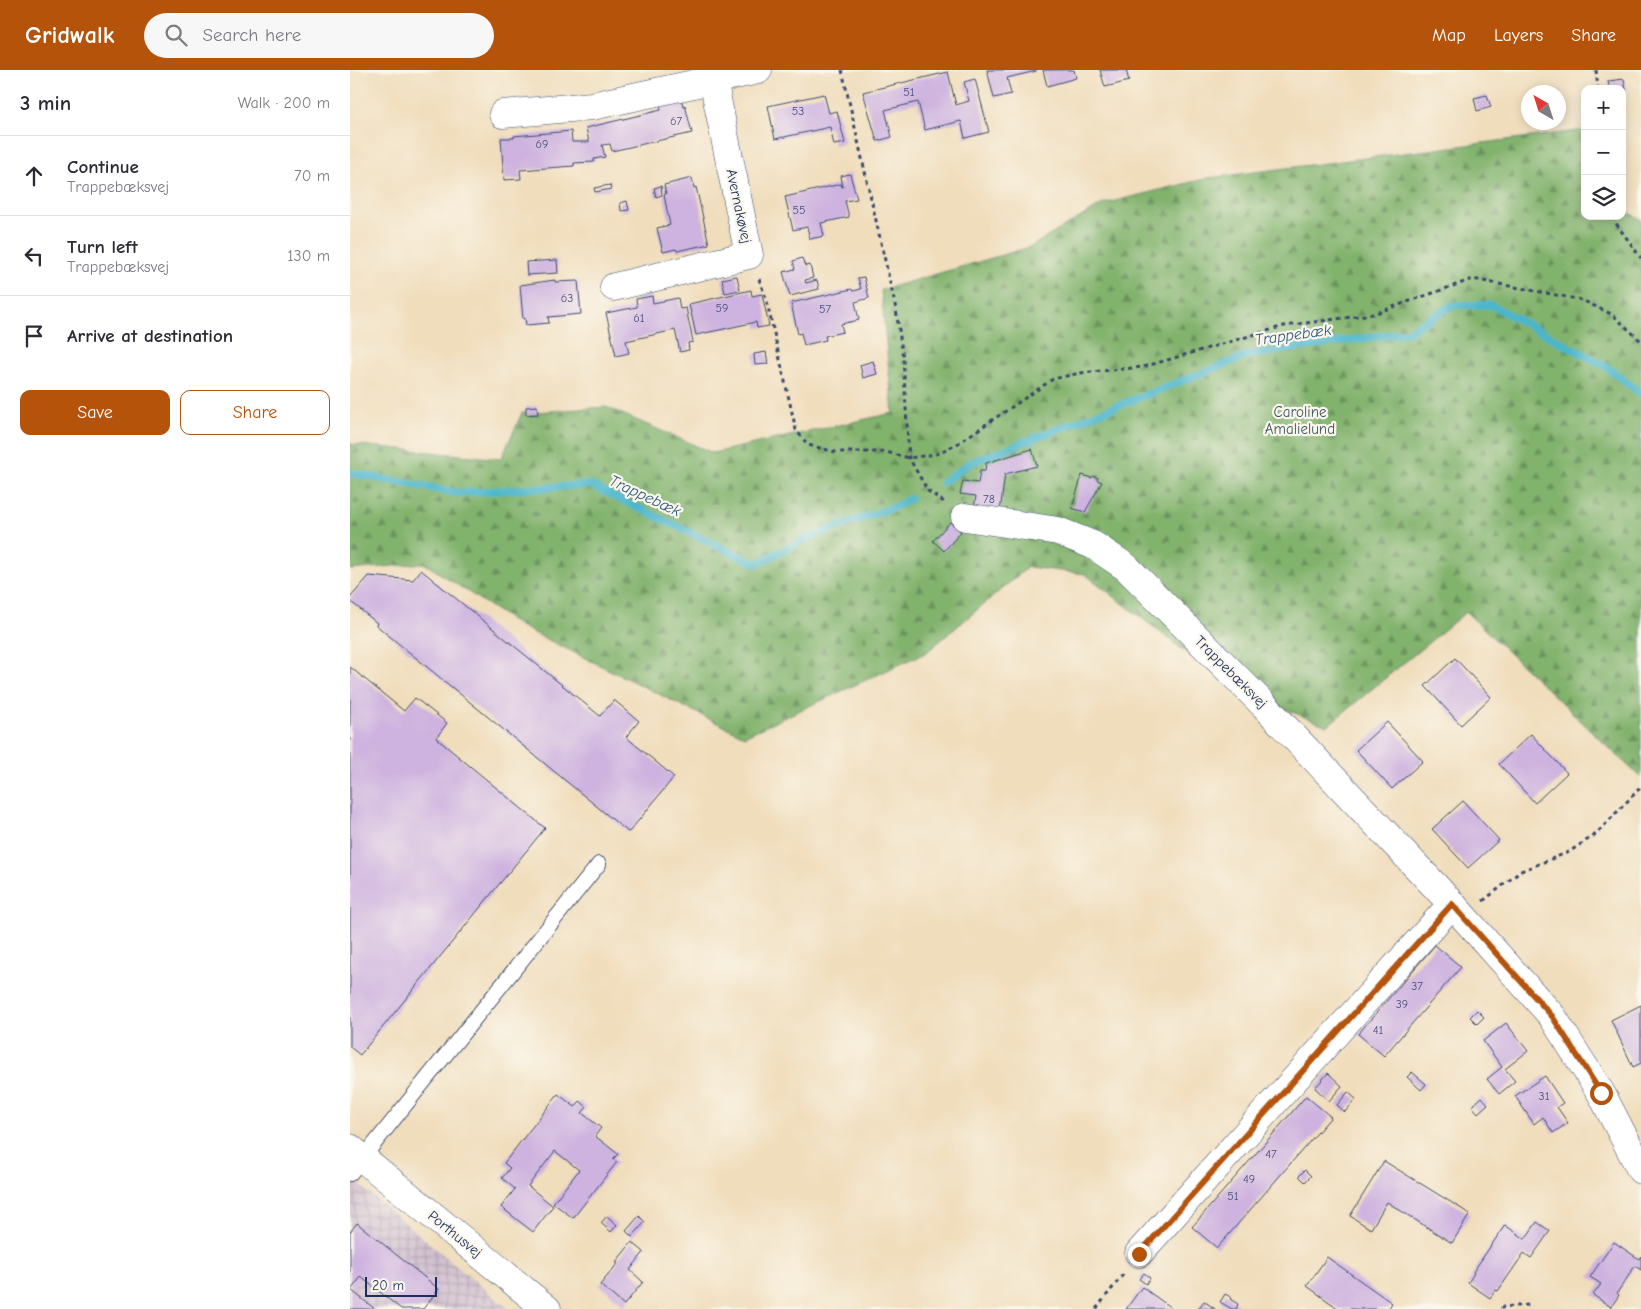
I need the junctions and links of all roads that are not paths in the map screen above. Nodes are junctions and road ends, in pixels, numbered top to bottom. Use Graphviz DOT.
graph roads {
  1 [pos="758,70"];
  2 [pos="712,75"];
  3 [pos="503,114"];
  4 [pos="614,287"];
  5 [pos="965,517"];
  6 [pos="599,864"];
  7 [pos="1457,910"];
  8 [pos="354,1160"];
  9 [pos="1641,1170"];
  10 [pos="1139,1254"];
  11 [pos="547,1309"];
  1 -- 2 [label="street"];
  2 -- 3 [label="street"];
  2 -- 4 [label="street, Avernakøvej"];
  5 -- 7 [label="street, Trappebæksvej"];
  6 -- 8 [label="lane"];
  7 -- 9 [label="street, Trappebæksvej"];
  7 -- 10 [label="street"];
  8 -- 11 [label="street, Porthusvej"];
}
